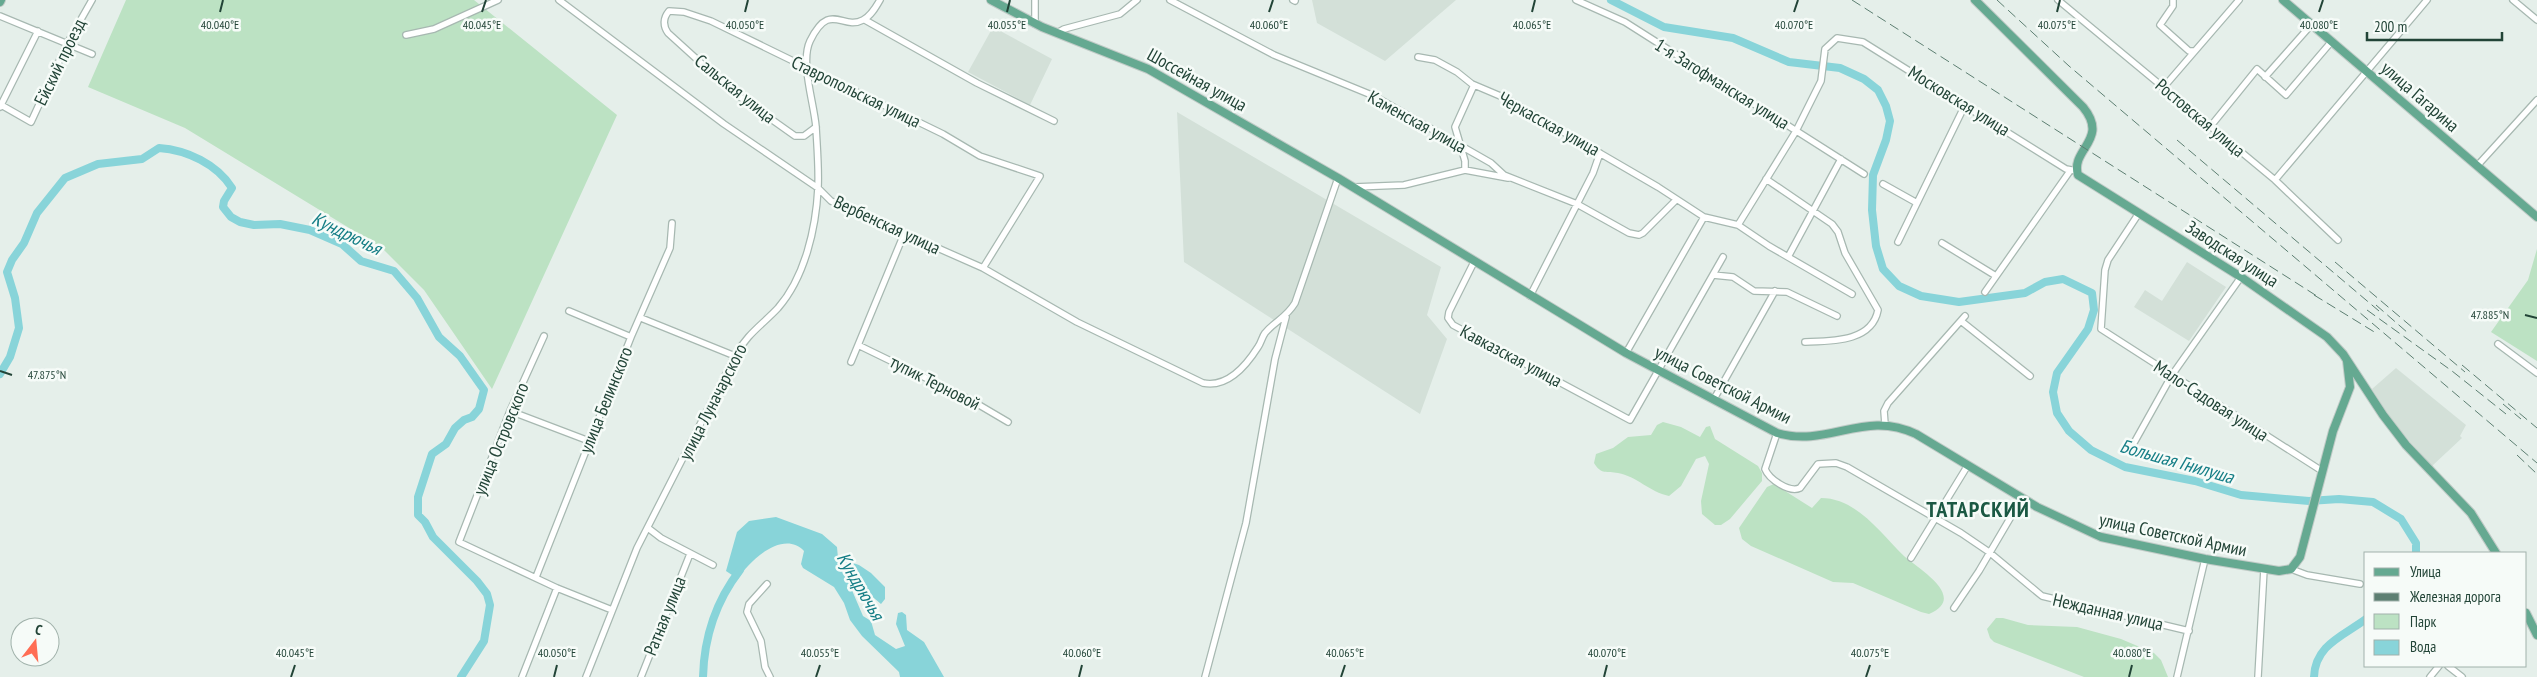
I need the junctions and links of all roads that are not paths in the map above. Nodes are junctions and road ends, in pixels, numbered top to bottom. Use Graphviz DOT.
graph roads {
  1 [pos="92,0"];
  2 [pos="498,0"];
  3 [pos="559,0"];
  4 [pos="880,0"];
  5 [pos="991,0"];
  6 [pos="1035,0"];
  7 [pos="1137,0"];
  8 [pos="1170,0"];
  9 [pos="1576,0"];
  10 [pos="1975,0"];
  11 [pos="2059,0"];
  12 [pos="2173,0"];
  13 [pos="2239,0"];
  14 [pos="2283,0"];
  15 [pos="2427,0"];
  16 [pos="2512,0"];
  17 [pos="0,16"];
  18 [pos="865,20"];
  19 [pos="2537,20"];
  20 [pos="664,21"];
  21 [pos="1035,24"];
  22 [pos="2312,24"];
  23 [pos="38,32"];
  24 [pos="1057,34"];
  25 [pos="406,35"];
  26 [pos="2332,41"];
  27 [pos="68,44"];
  28 [pos="2194,51"];
  29 [pos="92,54"];
  30 [pos="1418,57"];
  31 [pos="808,70"];
  32 [pos="2368,71"];
  33 [pos="2265,77"];
  34 [pos="1474,85"];
  35 [pos="2163,88"];
  36 [pos="2537,100"];
  37 [pos="1965,105"];
  38 [pos="1,106"];
  39 [pos="1054,121"];
  40 [pos="816,127"];
  41 [pos="2210,127"];
  42 [pos="1796,130"];
  43 [pos="1459,145"];
  44 [pos="1600,153"];
  45 [pos="1841,159"];
  46 [pos="2477,166"];
  47 [pos="1465,170"];
  48 [pos="2074,171"];
  49 [pos="1864,174"];
  50 [pos="1338,178"];
  51 [pos="1512,179"];
  52 [pos="1766,180"];
  53 [pos="2275,180"];
  54 [pos="1883,184"];
  55 [pos="1354,187"];
  56 [pos="818,188"];
  57 [pos="1676,200"];
  58 [pos="1380,203"];
  59 [pos="1917,203"];
  60 [pos="1577,204"];
  61 [pos="1812,211"];
  62 [pos="2139,213"];
  63 [pos="1704,217"];
  64 [pos="2537,217"];
  65 [pos="672,224"];
  66 [pos="1738,225"];
  67 [pos="904,234"];
  68 [pos="2338,240"];
  69 [pos="1898,242"];
  70 [pos="1942,244"];
  71 [pos="1788,256"];
  72 [pos="1723,257"];
  73 [pos="1474,262"];
  74 [pos="983,268"];
  75 [pos="1713,275"];
  76 [pos="1996,276"];
  77 [pos="2241,277"];
  78 [pos="1775,291"];
  79 [pos="1985,292"];
  80 [pos="1852,294"];
  81 [pos="1530,296"];
  82 [pos="570,311"];
  83 [pos="1286,316"];
  84 [pos="1837,316"];
  85 [pos="641,318"];
  86 [pos="544,336"];
  87 [pos="631,337"];
  88 [pos="1806,342"];
  89 [pos="2498,344"];
  90 [pos="860,346"];
  91 [pos="1626,353"];
  92 [pos="735,356"];
  93 [pos="2347,360"];
  94 [pos="851,362"];
  95 [pos="1660,371"];
  96 [pos="2537,373"];
  97 [pos="2172,375"];
  98 [pos="2030,376"];
  99 [pos="2364,386"];
  100 [pos="2350,387"];
  101 [pos="1714,399"];
  102 [pos="510,411"];
  103 [pos="1008,422"];
  104 [pos="1885,424"];
  105 [pos="1778,433"];
  106 [pos="589,441"];
  107 [pos="2130,450"];
  108 [pos="1968,465"];
  109 [pos="2322,471"];
  110 [pos="2022,498"];
  111 [pos="1935,519"];
  112 [pos="648,528"];
  113 [pos="1989,552"];
  114 [pos="2495,552"];
  115 [pos="690,554"];
  116 [pos="1911,558"];
  117 [pos="2206,559"];
  118 [pos="713,565"];
  119 [pos="2264,569"];
  120 [pos="2292,569"];
  121 [pos="536,577"];
  122 [pos="767,584"];
  123 [pos="2360,584"];
  124 [pos="557,588"];
  125 [pos="1954,608"];
  126 [pos="612,610"];
  127 [pos="2527,615"];
  128 [pos="2189,631"];
  129 [pos="2537,635"];
  130 [pos="2438,667"];
  131 [pos="2449,667"];
  132 [pos="2259,676"];
  133 [pos="522,677"];
  134 [pos="586,677"];
  135 [pos="641,677"];
  136 [pos="770,677"];
  137 [pos="1205,677"];
  138 [pos="2178,677"];
  139 [pos="2430,677"];
  140 [pos="2462,677"];
  1 -- 27 [label="street, Ейский проезд"];
  2 -- 25 [label="street"];
  3 -- 56 [label="street, Вербенская улица"];
  4 -- 18 [label="street"];
  5 -- 21 [label="main road, Шоссейная улица"];
  6 -- 21 [label="street"];
  7 -- 24 [label="street"];
  8 -- 43 [label="street, Каменская улица"];
  9 -- 42 [label="street, 1-я Загофманская улица"];
  10 -- 48 [label="main road"];
  11 -- 35 [label="street, Ростовская улица"];
  12 -- 28 [label="street"];
  13 -- 28 [label="street"];
  14 -- 22 [label="main road, улица Гагарина"];
  15 -- 32 [label="street"];
  16 -- 19 [label="street"];
  17 -- 23 [label="street"];
  18 -- 31 [label="street, улица Луначарского"];
  18 -- 39 [label="street"];
  20 -- 31 [label="street, Ставропольская улица"];
  20 -- 40 [label="street, Сальская улица"];
  21 -- 24 [label="main road, Шоссейная улица"];
  22 -- 26 [label="main road, улица Гагарина"];
  22 -- 33 [label="street"];
  23 -- 27 [label="street"];
  23 -- 38 [label="street"];
  24 -- 50 [label="main road, Шоссейная улица"];
  26 -- 32 [label="main road, улица Гагарина"];
  26 -- 33 [label="street"];
  27 -- 29 [label="street"];
  27 -- 38 [label="street, Ейский проезд"];
  28 -- 35 [label="street"];
  30 -- 34 [label="street, Черкасская улица"];
  31 -- 40 [label="street, улица Луначарского"];
  31 -- 74 [label="street, Ставропольская улица"];
  32 -- 46 [label="main road, улица Гагарина"];
  32 -- 53 [label="street"];
  33 -- 41 [label="street"];
  34 -- 43 [label="street"];
  34 -- 44 [label="street, Черкасская улица"];
  35 -- 41 [label="street, Ростовская улица"];
  36 -- 46 [label="street"];
  37 -- 42 [label="street, Московская улица"];
  37 -- 48 [label="street, Московская улица"];
  37 -- 59 [label="street"];
  40 -- 56 [label="street, улица Луначарского"];
  41 -- 53 [label="street, Ростовская улица"];
  42 -- 45 [label="street, 1-я Загофманская улица"];
  42 -- 52 [label="street"];
  43 -- 47 [label="street"];
  43 -- 51 [label="street, Каменская улица"];
  44 -- 57 [label="street, Черкасская улица"];
  44 -- 60 [label="street"];
  45 -- 49 [label="street, 1-я Загофманская улица"];
  45 -- 61 [label="street"];
  46 -- 64 [label="main road, улица Гагарина"];
  47 -- 51 [label="street"];
  47 -- 55 [label="street"];
  48 -- 62 [label="main road, Заводская улица"];
  48 -- 76 [label="street"];
  50 -- 55 [label="main road, Шоссейная улица"];
  50 -- 83 [label="street"];
  51 -- 60 [label="street, Каменская улица"];
  52 -- 61 [label="street"];
  52 -- 66 [label="street"];
  53 -- 68 [label="street, Ростовская улица"];
  54 -- 59 [label="street"];
  55 -- 58 [label="main road, Шоссейная улица"];
  56 -- 67 [label="street, Вербенская улица"];
  56 -- 92 [label="street, улица Луначарского"];
  57 -- 60 [label="street, Каменская улица"];
  57 -- 63 [label="street, Черкасская улица"];
  58 -- 73 [label="main road, улица Советской Армии"];
  59 -- 69 [label="street"];
  60 -- 81 [label="street"];
  61 -- 71 [label="street"];
  61 -- 88 [label="street"];
  62 -- 77 [label="main road, Заводская улица"];
  62 -- 97 [label="street, Мало-Садовая улица"];
  63 -- 66 [label="street, Черкасская улица"];
  63 -- 91 [label="street"];
  65 -- 85 [label="street, улица Белинского"];
  66 -- 71 [label="street, Черкасская улица"];
  67 -- 74 [label="street, Вербенская улица"];
  67 -- 90 [label="street"];
  70 -- 76 [label="street"];
  71 -- 80 [label="street, Черкасская улица"];
  72 -- 75 [label="street"];
  73 -- 81 [label="main road, улица Советской Армии"];
  73 -- 95 [label="street, Кавказская улица"];
  74 -- 83 [label="street, Вербенская улица"];
  75 -- 78 [label="street"];
  75 -- 95 [label="street"];
  76 -- 79 [label="street"];
  77 -- 93 [label="main road, Заводская улица"];
  77 -- 97 [label="street"];
  78 -- 84 [label="street"];
  78 -- 101 [label="street"];
  81 -- 91 [label="main road, улица Советской Армии"];
  82 -- 87 [label="street"];
  83 -- 137 [label="street"];
  85 -- 87 [label="street, улица Белинского"];
  85 -- 92 [label="street"];
  86 -- 102 [label="street, улица Островского"];
  87 -- 106 [label="street, улица Белинского"];
  89 -- 96 [label="street"];
  90 -- 94 [label="street"];
  90 -- 103 [label="street, тупик Терновой"];
  91 -- 95 [label="main road, улица Советской Армии"];
  92 -- 112 [label="street, улица Луначарского"];
  93 -- 99 [label="main road, Заводская улица"];
  93 -- 100 [label="main road"];
  95 -- 101 [label="main road, улица Советской Армии"];
  97 -- 107 [label="street"];
  97 -- 109 [label="street, Мало-Садовая улица"];
  98 -- 104 [label="street"];
  99 -- 100 [label="main road"];
  99 -- 114 [label="main road, Заводская улица"];
  100 -- 109 [label="main road"];
  101 -- 105 [label="main road, улица Советской Армии"];
  102 -- 106 [label="street"];
  102 -- 121 [label="street, улица Островского"];
  104 -- 105 [label="main road, улица Советской Армии"];
  104 -- 108 [label="main road, улица Советской Армии"];
  105 -- 111 [label="street, Нежданная улица"];
  106 -- 121 [label="street, улица Белинского"];
  108 -- 110 [label="main road, улица Советской Армии"];
  108 -- 111 [label="street"];
  109 -- 120 [label="main road"];
  110 -- 113 [label="street"];
  110 -- 117 [label="main road, улица Советской Армии"];
  111 -- 113 [label="street, Нежданная улица"];
  111 -- 116 [label="street"];
  112 -- 115 [label="street"];
  112 -- 126 [label="street, улица Луначарского"];
  113 -- 125 [label="street"];
  113 -- 128 [label="street, Нежданная улица"];
  115 -- 118 [label="street"];
  115 -- 135 [label="street, Ратная улица"];
  117 -- 119 [label="main road, улица Советской Армии"];
  117 -- 128 [label="street"];
  119 -- 120 [label="main road, улица Советской Армии"];
  119 -- 132 [label="street"];
  120 -- 123 [label="street, улица Советской Армии"];
  121 -- 124 [label="street"];
  122 -- 136 [label="street"];
  124 -- 126 [label="street"];
  124 -- 133 [label="street"];
  126 -- 134 [label="street, улица Луначарского"];
  127 -- 129 [label="main road"];
  128 -- 138 [label="street"];
  130 -- 139 [label="street"];
  131 -- 140 [label="street"];
}
